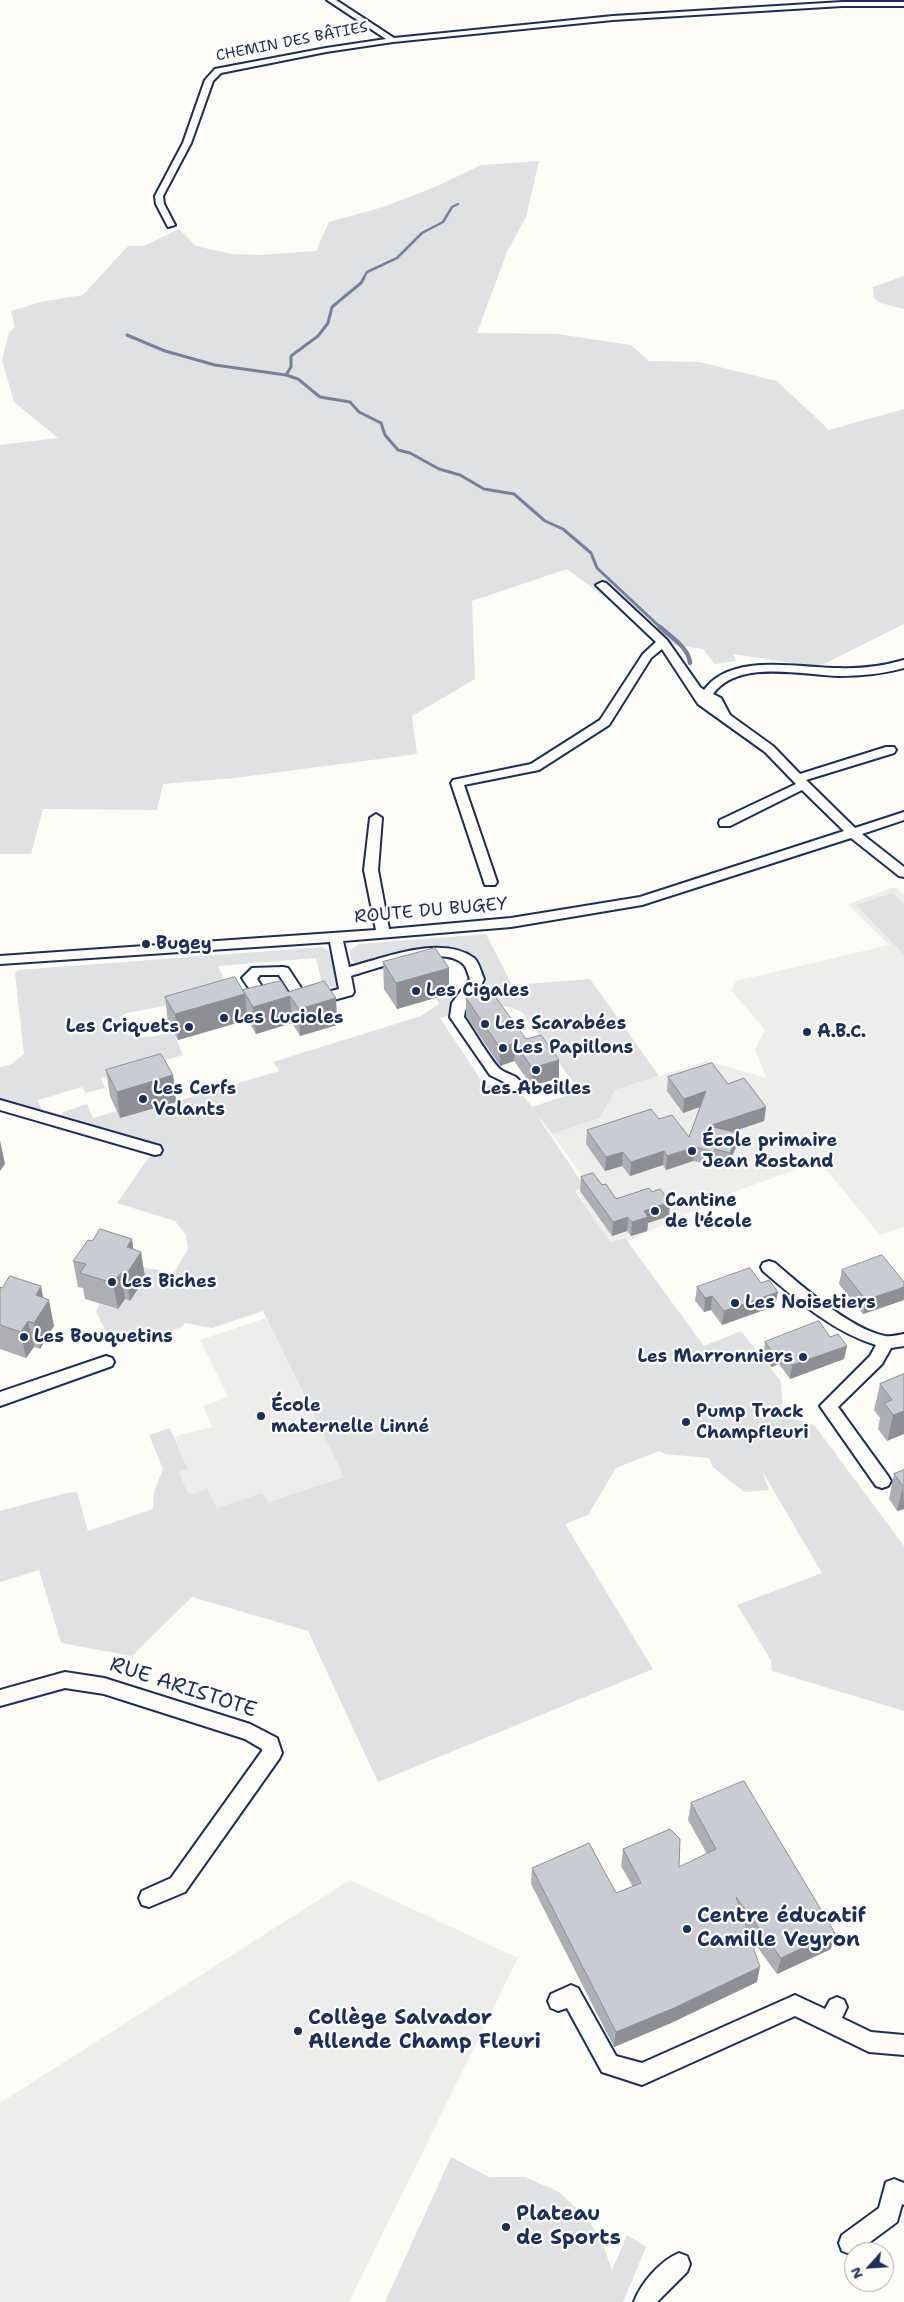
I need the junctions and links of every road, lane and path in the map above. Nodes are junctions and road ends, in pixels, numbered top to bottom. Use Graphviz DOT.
graph roads {
  1 [pos="331,0"];
  2 [pos="839,2"];
  3 [pos="904,4"];
  4 [pos="394,40"];
  5 [pos="171,225"];
  6 [pos="602,585"];
  7 [pos="663,642"];
  8 [pos="904,664"];
  9 [pos="744,670"];
  10 [pos="701,695"];
  11 [pos="717,701"];
  12 [pos="725,717"];
  13 [pos="890,750"];
  14 [pos="802,782"];
  15 [pos="904,816"];
  16 [pos="376,818"];
  17 [pos="725,824"];
  18 [pos="853,834"];
  19 [pos="904,873"];
  20 [pos="490,882"];
  21 [pos="383,934"];
  22 [pos="336,938"];
  23 [pos="0,960"];
  24 [pos="344,973"];
  25 [pos="300,996"];
  26 [pos="518,1087"];
  27 [pos="0,1105"];
  28 [pos="154,1150"];
  29 [pos="769,1267"];
  30 [pos="904,1340"];
  31 [pos="886,1342"];
  32 [pos="106,1362"];
  33 [pos="0,1399"];
  34 [pos="882,1481"];
  35 [pos="0,1698"];
  36 [pos="149,1898"];
  37 [pos="558,2001"];
  38 [pos="904,2044"];
  39 [pos="904,2194"];
  40 [pos="853,2242"];
  41 [pos="679,2264"];
  42 [pos="645,2302"];
  1 -- 4 [label="street"];
  2 -- 3 [label="street"];
  2 -- 4 [label="street"];
  4 -- 5 [label="street, CHEMIN DES BÂTIES"];
  6 -- 7 [label="street"];
  7 -- 10 [label="street"];
  7 -- 20 [label="street"];
  8 -- 9 [label="street"];
  9 -- 10 [label="street"];
  9 -- 11 [label="street"];
  10 -- 11 [label="street"];
  10 -- 12 [label="street"];
  11 -- 12 [label="street"];
  12 -- 14 [label="street"];
  13 -- 14 [label="street"];
  14 -- 17 [label="street"];
  14 -- 18 [label="street"];
  15 -- 18 [label="street, ROUTE DU BUGEY"];
  16 -- 21 [label="street"];
  18 -- 19 [label="street"];
  18 -- 21 [label="street, ROUTE DU BUGEY"];
  21 -- 22 [label="street, ROUTE DU BUGEY"];
  22 -- 23 [label="street, ROUTE DU BUGEY"];
  22 -- 24 [label="street"];
  24 -- 25 [label="street"];
  24 -- 26 [label="street"];
  27 -- 28 [label="street"];
  29 -- 31 [label="street"];
  30 -- 31 [label="street"];
  31 -- 34 [label="street"];
  32 -- 33 [label="street"];
  35 -- 36 [label="street, RUE ARISTOTE"];
  37 -- 38 [label="street"];
  39 -- 40 [label="street"];
  41 -- 42 [label="street"];
}
